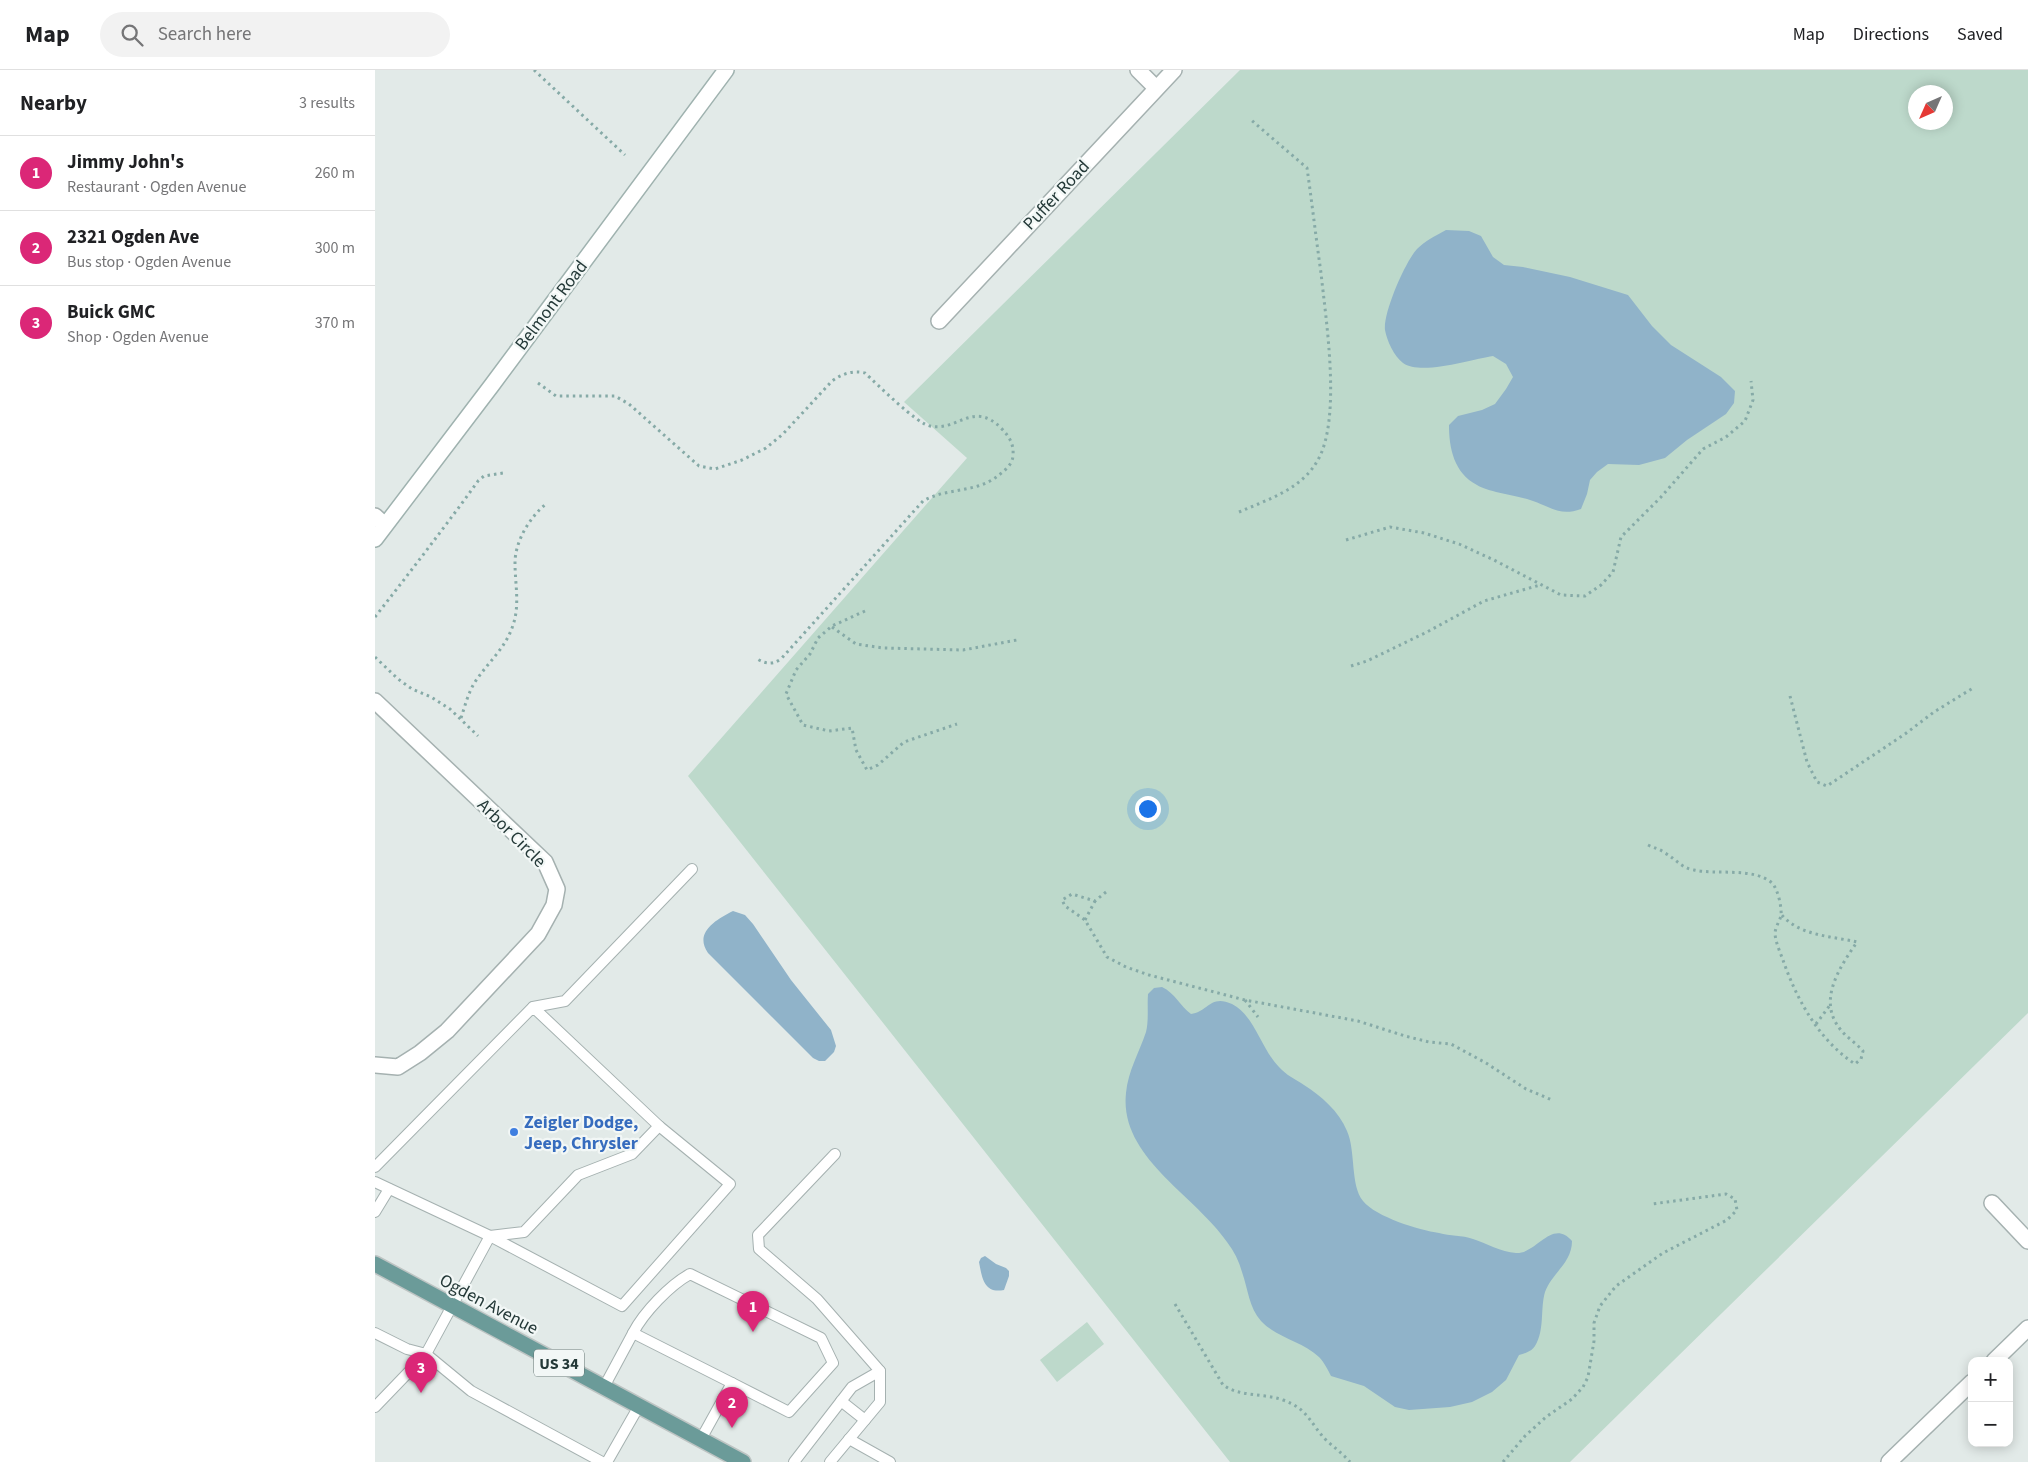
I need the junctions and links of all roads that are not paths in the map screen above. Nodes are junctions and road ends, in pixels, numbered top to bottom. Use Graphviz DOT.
graph roads {
  1 [pos="726,70"];
  2 [pos="1138,70"];
  3 [pos="1174,70"];
  4 [pos="1156,88"];
  5 [pos="939,321"];
  6 [pos="380,521"];
  7 [pos="375,539"];
  8 [pos="375,701"];
  9 [pos="692,869"];
  10 [pos="533,1007"];
  11 [pos="375,1065"];
  12 [pos="659,1126"];
  13 [pos="835,1154"];
  14 [pos="375,1167"];
  15 [pos="375,1182"];
  16 [pos="389,1188"];
  17 [pos="1992,1202"];
  18 [pos="375,1212"];
  19 [pos="490,1236"];
  20 [pos="2028,1241"];
  21 [pos="375,1264"];
  22 [pos="453,1307"];
  23 [pos="2028,1328"];
  24 [pos="375,1333"];
  25 [pos="633,1333"];
  26 [pos="426,1354"];
  27 [pos="1998,1357"];
  28 [pos="880,1371"];
  29 [pos="732,1383"];
  30 [pos="1968,1386"];
  31 [pos="604,1387"];
  32 [pos="841,1401"];
  33 [pos="639,1406"];
  34 [pos="375,1407"];
  35 [pos="865,1420"];
  36 [pos="701,1439"];
  37 [pos="849,1439"];
  38 [pos="602,1462"];
  39 [pos="607,1462"];
  40 [pos="743,1462"];
  41 [pos="794,1462"];
  42 [pos="830,1462"];
  43 [pos="890,1462"];
  44 [pos="1889,1462"];
  1 -- 6 [label="street, Belmont Road"];
  2 -- 4 [label="street"];
  3 -- 4 [label="street, Puffer Road"];
  4 -- 5 [label="street, Puffer Road"];
  6 -- 7 [label="street, Belmont Road"];
  8 -- 11 [label="street, Arbor Circle"];
  9 -- 10 [label="lane"];
  10 -- 12 [label="lane"];
  10 -- 14 [label="lane"];
  12 -- 19 [label="lane"];
  12 -- 19 [label="lane"];
  13 -- 28 [label="lane"];
  15 -- 16 [label="lane"];
  16 -- 18 [label="lane"];
  16 -- 19 [label="lane"];
  17 -- 20 [label="street"];
  19 -- 22 [label="lane"];
  21 -- 22 [label="main road, Ogden Avenue / US 34"];
  22 -- 26 [label="lane"];
  22 -- 31 [label="main road, Ogden Avenue / US 34"];
  23 -- 27 [label="street"];
  24 -- 26 [label="lane"];
  25 -- 29 [label="lane"];
  25 -- 29 [label="lane"];
  25 -- 31 [label="lane"];
  26 -- 34 [label="lane"];
  26 -- 38 [label="lane"];
  28 -- 32 [label="lane"];
  28 -- 35 [label="lane"];
  29 -- 36 [label="lane"];
  30 -- 44 [label="street"];
  31 -- 33 [label="main road, Ogden Avenue / US 34"];
  32 -- 35 [label="lane"];
  32 -- 41 [label="lane"];
  33 -- 36 [label="main road, Ogden Avenue / US 34"];
  33 -- 39 [label="lane"];
  35 -- 37 [label="lane"];
  36 -- 40 [label="main road, Ogden Avenue / US 34"];
  37 -- 42 [label="lane"];
  37 -- 43 [label="lane"];
}
